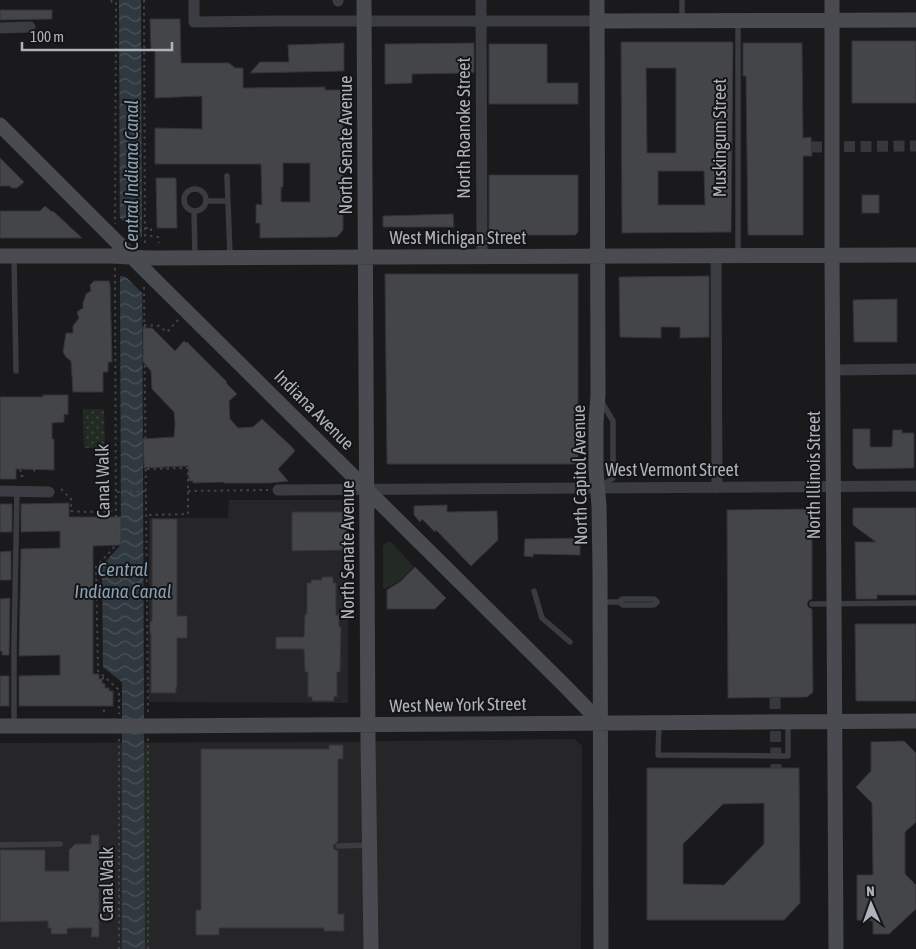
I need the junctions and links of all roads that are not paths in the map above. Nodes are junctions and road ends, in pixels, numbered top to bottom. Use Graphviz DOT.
graph roads {
  1 [pos="194,0"];
  2 [pos="364,0"];
  3 [pos="481,0"];
  4 [pos="597,0"];
  5 [pos="682,0"];
  6 [pos="832,0"];
  7 [pos="832,20"];
  8 [pos="916,20"];
  9 [pos="597,21"];
  10 [pos="682,21"];
  11 [pos="738,21"];
  12 [pos="364,22"];
  13 [pos="481,22"];
  14 [pos="30,27"];
  15 [pos="0,28"];
  16 [pos="0,125"];
  17 [pos="227,176"];
  18 [pos="206,201"];
  19 [pos="228,201"];
  20 [pos="194,212"];
  21 [pos="832,255"];
  22 [pos="916,255"];
  23 [pos="7,256"];
  24 [pos="598,256"];
  25 [pos="716,256"];
  26 [pos="738,256"];
  27 [pos="132,257"];
  28 [pos="366,257"];
  29 [pos="482,257"];
  30 [pos="195,258"];
  31 [pos="230,258"];
  32 [pos="147,266"];
  33 [pos="916,369"];
  34 [pos="833,370"];
  35 [pos="16,371"];
  36 [pos="916,486"];
  37 [pos="833,487"];
  38 [pos="717,488"];
  39 [pos="367,489"];
  40 [pos="597,489"];
  41 [pos="55,490"];
  42 [pos="278,490"];
  43 [pos="0,491"];
  44 [pos="17,492"];
  45 [pos="534,591"];
  46 [pos="600,602"];
  47 [pos="619,602"];
  48 [pos="916,603"];
  49 [pos="812,604"];
  50 [pos="834,604"];
  51 [pos="570,642"];
  52 [pos="788,721"];
  53 [pos="835,721"];
  54 [pos="916,721"];
  55 [pos="600,722"];
  56 [pos="659,722"];
  57 [pos="368,725"];
  58 [pos="7,726"];
  59 [pos="0,844"];
  60 [pos="60,844"];
  61 [pos="369,845"];
  62 [pos="338,846"];
  63 [pos="371,949"];
  64 [pos="601,949"];
  65 [pos="836,949"];
  1 -- 12 [label="street"];
  2 -- 12 [label="main road, North Senate Avenue"];
  3 -- 13 [label="street, North Roanoke Street"];
  4 -- 9 [label="main road, North Capitol Avenue"];
  5 -- 10 [label="lane"];
  6 -- 7 [label="main road, North Illinois Street"];
  7 -- 8 [label="main road"];
  7 -- 11 [label="main road"];
  7 -- 21 [label="main road, North Illinois Street"];
  9 -- 10 [label="main road"];
  9 -- 13 [label="street"];
  9 -- 24 [label="main road, North Capitol Avenue"];
  10 -- 11 [label="main road"];
  11 -- 26 [label="lane, Muskingum Street"];
  12 -- 13 [label="street"];
  12 -- 28 [label="main road, North Senate Avenue"];
  13 -- 29 [label="street, North Roanoke Street"];
  14 -- 15 [label="street"];
  16 -- 27 [label="main road, bridge"];
  17 -- 19 [label="lane"];
  18 -- 19 [label="lane"];
  18 -- 20 [label="lane"];
  18 -- 20 [label="lane"];
  19 -- 31 [label="lane"];
  20 -- 30 [label="lane"];
  21 -- 22 [label="main road, West Michigan Street"];
  21 -- 26 [label="main road, West Michigan Street"];
  21 -- 34 [label="main road, North Illinois Street"];
  23 -- 27 [label="main road, West Michigan Street, bridge"];
  23 -- 35 [label="lane"];
  24 -- 25 [label="main road, West Michigan Street"];
  24 -- 29 [label="main road, West Michigan Street"];
  24 -- 40 [label="main road, North Capitol Avenue"];
  25 -- 26 [label="main road, West Michigan Street"];
  25 -- 38 [label="street"];
  27 -- 32 [label="main road, West Michigan Street, bridge"];
  28 -- 29 [label="main road, West Michigan Street"];
  28 -- 31 [label="main road, West Michigan Street"];
  28 -- 39 [label="main road, North Senate Avenue"];
  30 -- 31 [label="main road, West Michigan Street"];
  30 -- 32 [label="main road, West Michigan Street"];
  32 -- 39 [label="main road, Indiana Avenue"];
  33 -- 34 [label="street"];
  34 -- 37 [label="main road, North Illinois Street"];
  36 -- 37 [label="street, West Vermont Street"];
  37 -- 38 [label="street, West Vermont Street"];
  37 -- 50 [label="main road, North Illinois Street"];
  38 -- 40 [label="street, West Vermont Street"];
  39 -- 40 [label="street, West Vermont Street"];
  39 -- 42 [label="street, West Vermont Street"];
  39 -- 55 [label="main road, Indiana Avenue"];
  39 -- 57 [label="main road, North Senate Avenue"];
  40 -- 46 [label="main road, North Capitol Avenue"];
  41 -- 44 [label="street"];
  43 -- 44 [label="street"];
  44 -- 58 [label="lane"];
  45 -- 51 [label="lane"];
  46 -- 47 [label="lane"];
  46 -- 55 [label="main road, North Capitol Avenue"];
  47 -- 47 [label="lane"];
  48 -- 50 [label="lane"];
  49 -- 50 [label="lane"];
  50 -- 53 [label="main road, North Illinois Street"];
  52 -- 53 [label="main road, West New York Street"];
  52 -- 56 [label="main road, West New York Street"];
  52 -- 56 [label="lane"];
  53 -- 54 [label="main road, West New York Street"];
  53 -- 65 [label="main road, North Illinois Street"];
  55 -- 56 [label="main road, West New York Street"];
  55 -- 57 [label="main road, West New York Street"];
  55 -- 64 [label="main road, North Capitol Avenue"];
  57 -- 58 [label="main road, West New York Street, bridge"];
  57 -- 61 [label="main road, North Senate Avenue"];
  59 -- 60 [label="lane"];
  61 -- 62 [label="lane"];
  61 -- 63 [label="main road, North Senate Avenue"];
}
